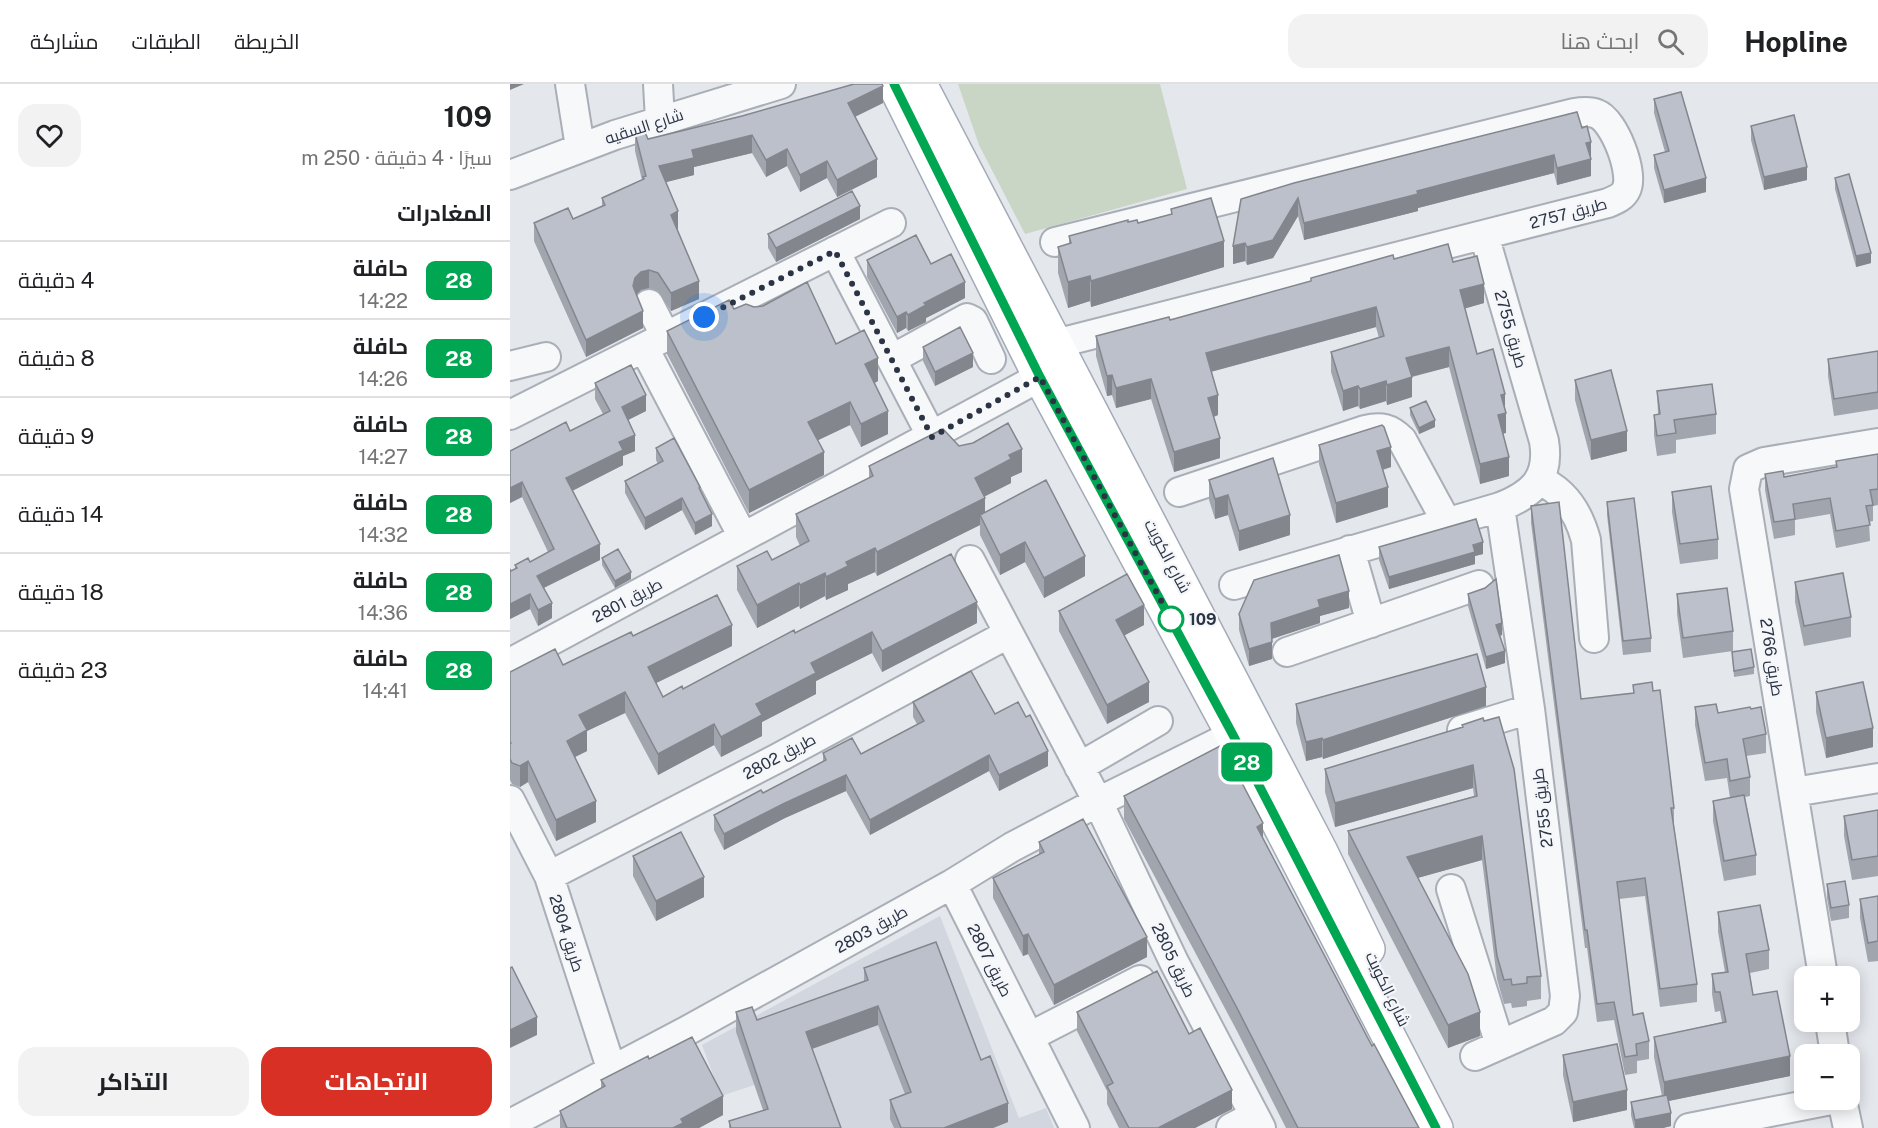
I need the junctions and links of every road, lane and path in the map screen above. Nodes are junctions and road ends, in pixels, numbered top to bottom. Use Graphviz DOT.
graph roads {
  1 [pos="570,84"];
  2 [pos="658,84"];
  3 [pos="781,84"];
  4 [pos="894,84"];
  5 [pos="920,84"];
  6 [pos="660,120"];
  7 [pos="580,147"];
  8 [pos="510,176"];
  9 [pos="891,223"];
  10 [pos="1484,235"];
  11 [pos="1054,242"];
  12 [pos="835,251"];
  13 [pos="649,304"];
  14 [pos="655,343"];
  15 [pos="1055,344"];
  16 [pos="546,357"];
  17 [pos="892,359"];
  18 [pos="991,359"];
  19 [pos="510,366"];
  20 [pos="1040,377"];
  21 [pos="510,416"];
  22 [pos="947,439"];
  23 [pos="1878,443"];
  24 [pos="1539,480"];
  25 [pos="1179,492"];
  26 [pos="1500,507"];
  27 [pos="1446,521"];
  28 [pos="743,537"];
  29 [pos="1350,550"];
  30 [pos="969,560"];
  31 [pos="1234,585"];
  32 [pos="1479,585"];
  33 [pos="1371,623"];
  34 [pos="1008,634"];
  35 [pos="1594,638"];
  36 [pos="1287,652"];
  37 [pos="510,663"];
  38 [pos="1530,708"];
  39 [pos="1158,721"];
  40 [pos="1233,735"];
  41 [pos="1434,739"];
  42 [pos="1079,767"];
  43 [pos="1878,778"];
  44 [pos="1794,792"];
  45 [pos="510,800"];
  46 [pos="1098,802"];
  47 [pos="549,876"];
  48 [pos="952,884"];
  49 [pos="1451,889"];
  50 [pos="1174,962"];
  51 [pos="1821,966"];
  52 [pos="1029,1037"];
  53 [pos="612,1071"];
  54 [pos="1794,1107"];
  55 [pos="1844,1110"];
  56 [pos="510,1124"];
  57 [pos="1249,1124"];
  58 [pos="1075,1128"];
  59 [pos="1436,1128"];
  60 [pos="1458,1128"];
  61 [pos="1689,1128"];
  62 [pos="1848,1128"];
  1 -- 7 [label="street"];
  2 -- 6 [label="street"];
  3 -- 6 [label="street, شارع السقيه"];
  4 -- 20 [label="main road, شارع الكويت"];
  5 -- 15 [label="main road, شارع الكويت"];
  6 -- 7 [label="street, شارع السقيه"];
  7 -- 8 [label="street, شارع السقيه"];
  9 -- 12 [label="street"];
  10 -- 11 [label="street, طريق 2757"];
  10 -- 15 [label="street, طريق 2757"];
  10 -- 24 [label="street, طريق 2755"];
  12 -- 14 [label="street"];
  12 -- 17 [label="street"];
  13 -- 14 [label="street"];
  14 -- 21 [label="street"];
  14 -- 28 [label="street"];
  15 -- 60 [label="main road, شارع الكويت"];
  16 -- 19 [label="street"];
  17 -- 18 [label="street"];
  17 -- 22 [label="street"];
  20 -- 22 [label="street, طريق 2801"];
  20 -- 40 [label="main road, شارع الكويت"];
  22 -- 28 [label="street, طريق 2801"];
  23 -- 44 [label="street, طريق 2766"];
  24 -- 26 [label="street"];
  24 -- 35 [label="street"];
  25 -- 27 [label="street"];
  26 -- 27 [label="street"];
  26 -- 38 [label="street, طريق 2755"];
  27 -- 29 [label="street"];
  28 -- 37 [label="street, طريق 2801"];
  29 -- 31 [label="street"];
  29 -- 33 [label="street"];
  30 -- 34 [label="street"];
  32 -- 33 [label="street"];
  33 -- 36 [label="street"];
  34 -- 42 [label="street"];
  34 -- 47 [label="street, طريق 2802"];
  38 -- 41 [label="street"];
  38 -- 49 [label="street, طريق 2755"];
  39 -- 42 [label="street"];
  40 -- 46 [label="street, طريق 2803"];
  40 -- 59 [label="main road, شارع الكويت"];
  42 -- 46 [label="street"];
  43 -- 44 [label="street"];
  44 -- 51 [label="street, طريق 2766"];
  45 -- 47 [label="street, طريق 2804"];
  46 -- 48 [label="street, طريق 2803"];
  46 -- 50 [label="street, طريق 2805"];
  47 -- 53 [label="street, طريق 2804"];
  48 -- 52 [label="street, طريق 2807"];
  48 -- 53 [label="street, طريق 2803"];
  50 -- 52 [label="street"];
  50 -- 57 [label="street, طريق 2805"];
  52 -- 58 [label="street, طريق 2807"];
  53 -- 56 [label="street, طريق 2803"];
  54 -- 61 [label="street"];
  55 -- 62 [label="street"];
}
